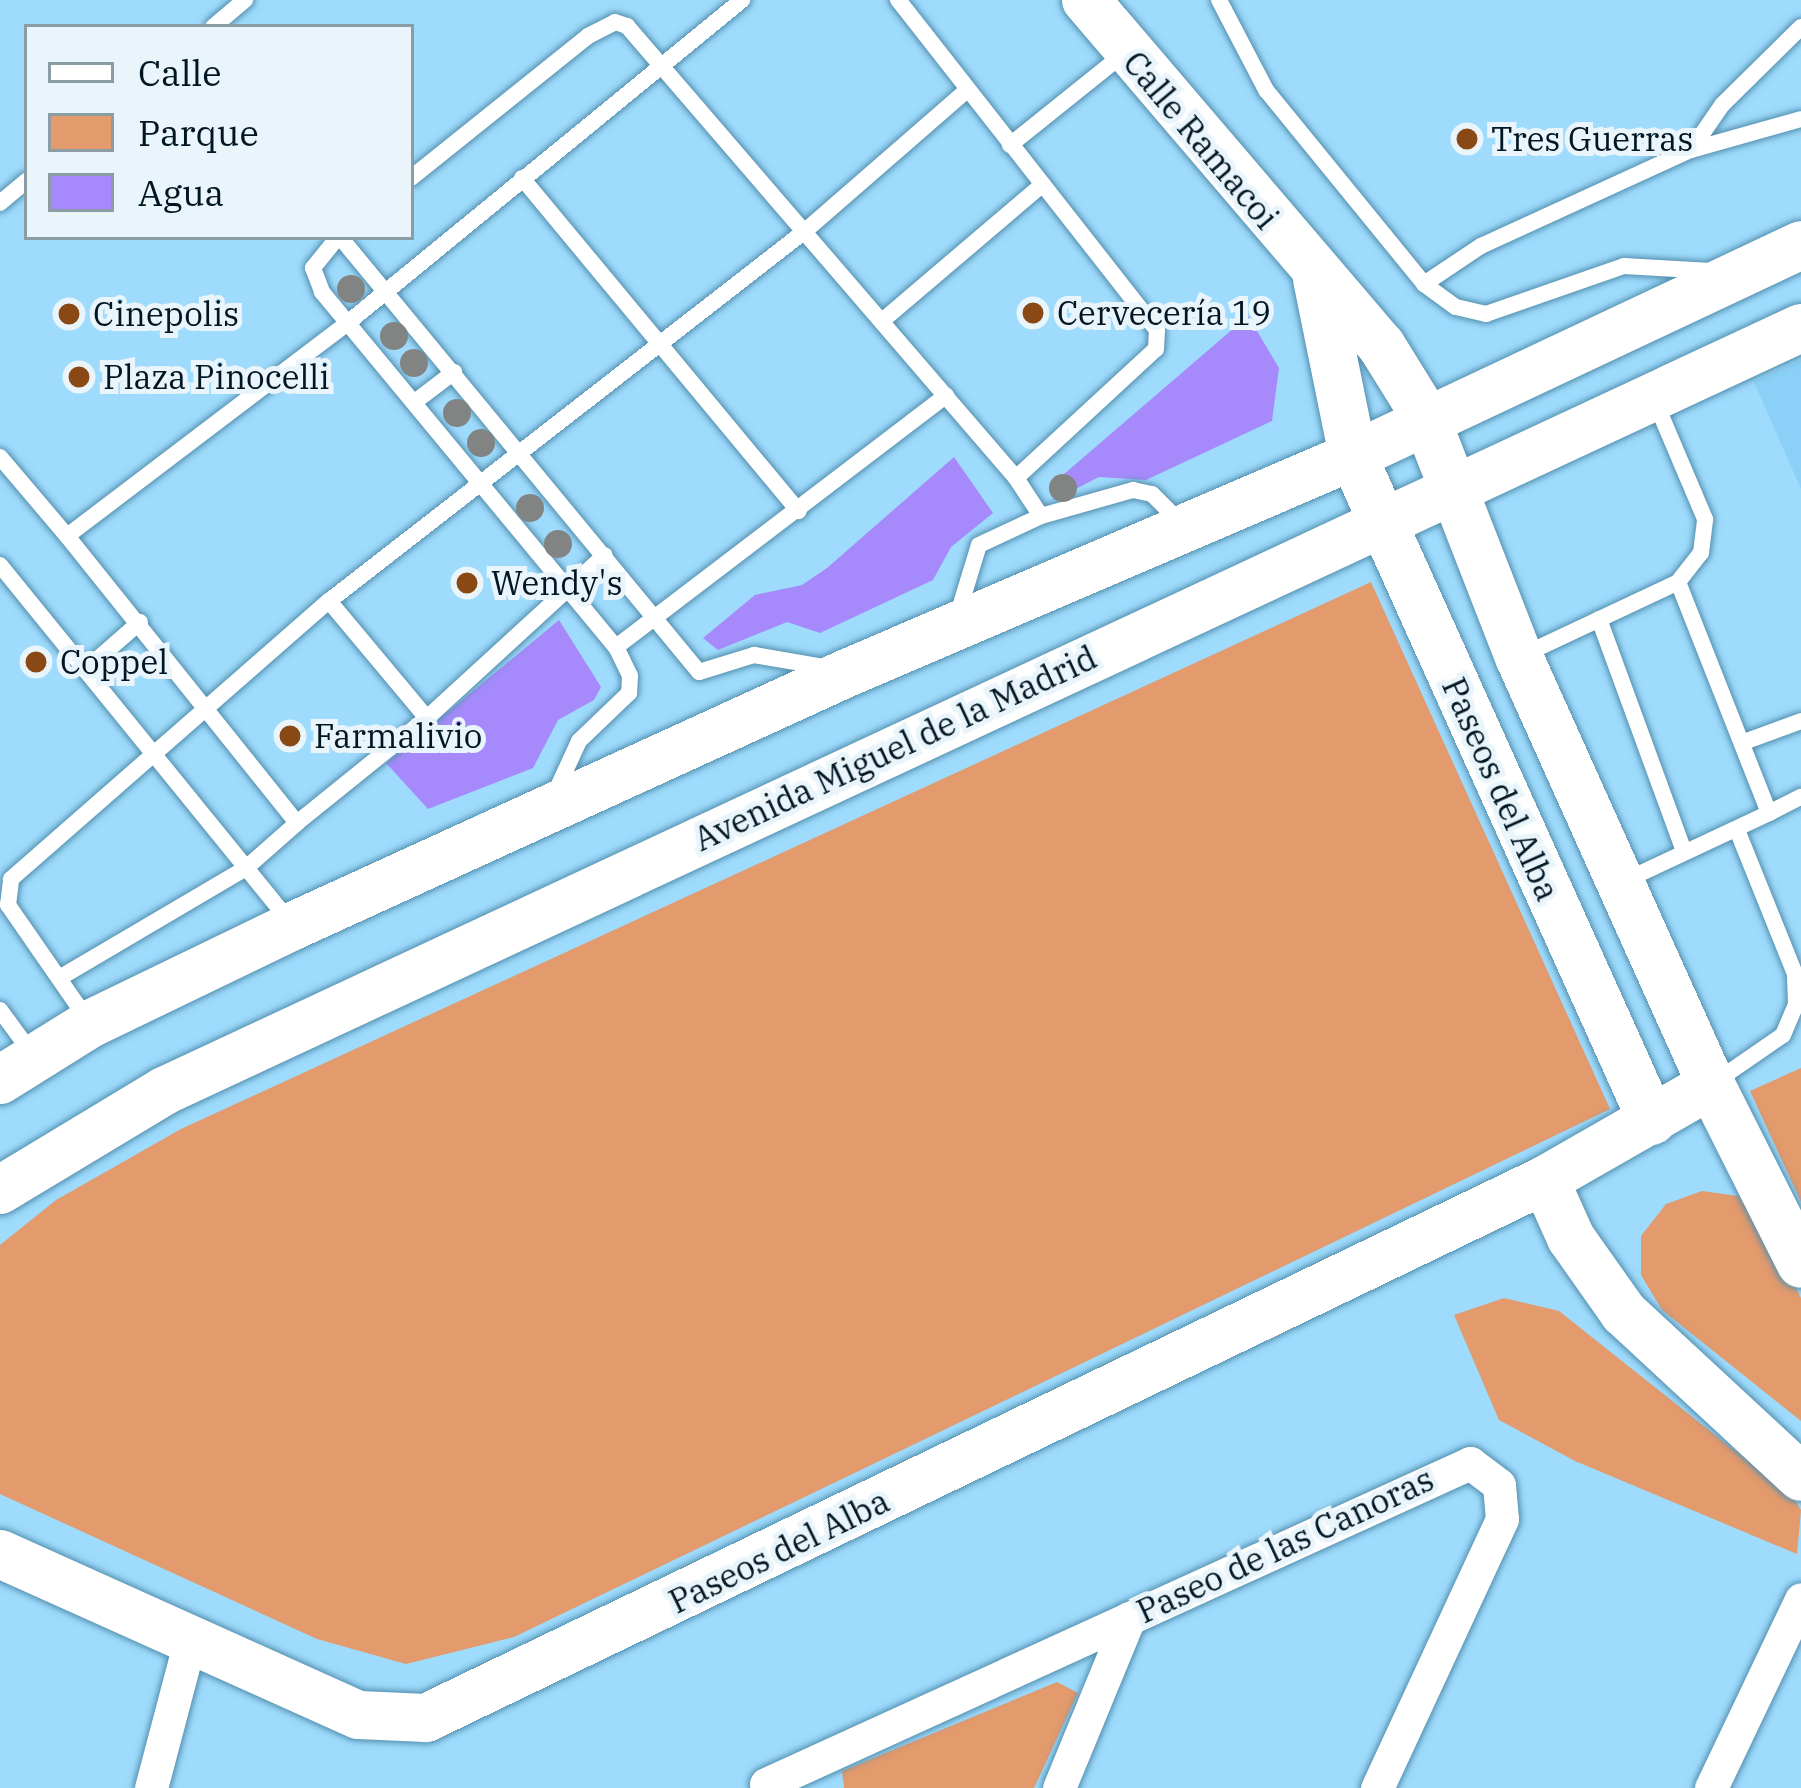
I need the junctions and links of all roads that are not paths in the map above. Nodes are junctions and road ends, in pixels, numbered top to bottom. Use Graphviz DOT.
graph roads {
  1 [pos="245,0"];
  2 [pos="742,0"];
  3 [pos="898,0"];
  4 [pos="1220,0"];
  5 [pos="1093,3"];
  6 [pos="217,24"];
  7 [pos="1801,27"];
  8 [pos="1127,51"];
  9 [pos="661,65"];
  10 [pos="964,93"];
  11 [pos="1801,119"];
  12 [pos="1010,145"];
  13 [pos="1691,150"];
  14 [pos="414,176"];
  15 [pos="522,178"];
  16 [pos="24,183"];
  17 [pos="1042,184"];
  18 [pos="0,203"];
  19 [pos="805,231"];
  20 [pos="336,240"];
  21 [pos="342,240"];
  22 [pos="1801,245"];
  23 [pos="1748,274"];
  24 [pos="1317,279"];
  25 [pos="1424,284"];
  26 [pos="387,290"];
  27 [pos="350,321"];
  28 [pos="882,321"];
  29 [pos="1801,328"];
  30 [pos="657,342"];
  31 [pos="454,372"];
  32 [pos="946,396"];
  33 [pos="1654,398"];
  34 [pos="416,400"];
  35 [pos="1425,416"];
  36 [pos="521,450"];
  37 [pos="1353,456"];
  38 [pos="0,457"];
  39 [pos="1016,478"];
  40 [pos="480,480"];
  41 [pos="1456,490"];
  42 [pos="797,512"];
  43 [pos="1041,516"];
  44 [pos="1381,525"];
  45 [pos="1186,528"];
  46 [pos="67,536"];
  47 [pos="605,555"];
  48 [pos="0,565"];
  49 [pos="1678,583"];
  50 [pos="567,590"];
  51 [pos="329,601"];
  52 [pos="659,619"];
  53 [pos="1599,619"];
  54 [pos="140,622"];
  55 [pos="954,627"];
  56 [pos="616,647"];
  57 [pos="1519,657"];
  58 [pos="85,670"];
  59 [pos="847,673"];
  60 [pos="208,705"];
  61 [pos="427,718"];
  62 [pos="1801,722"];
  63 [pos="1744,742"];
  64 [pos="153,756"];
  65 [pos="1801,797"];
  66 [pos="1769,813"];
  67 [pos="538,814"];
  68 [pos="297,823"];
  69 [pos="1738,830"];
  70 [pos="1684,851"];
  71 [pos="246,868"];
  72 [pos="1620,882"];
  73 [pos="293,926"];
  74 [pos="61,977"];
  75 [pos="0,1010"];
  76 [pos="90,1024"];
  77 [pos="17,1068"];
  78 [pos="1711,1085"];
  79 [pos="1652,1120"];
  80 [pos="1545,1180"];
  81 [pos="0,1190"];
  82 [pos="1797,1251"];
  83 [pos="1801,1477"];
  84 [pos="0,1554"];
  85 [pos="1801,1599"];
  86 [pos="1129,1618"];
  87 [pos="190,1640"];
  88 [pos="771,1786"];
  89 [pos="151,1788"];
  90 [pos="1059,1788"];
  91 [pos="1377,1788"];
  92 [pos="1711,1788"];
  1 -- 6 [label="lane"];
  2 -- 9 [label="lane"];
  3 -- 10 [label="lane"];
  4 -- 25 [label="lane"];
  5 -- 8 [label="street, Calle Ramacoi"];
  7 -- 13 [label="lane"];
  8 -- 12 [label="lane"];
  8 -- 24 [label="street, Calle Ramacoi"];
  9 -- 14 [label="lane"];
  9 -- 15 [label="lane"];
  9 -- 19 [label="lane"];
  10 -- 12 [label="lane"];
  10 -- 19 [label="lane"];
  11 -- 13 [label="lane"];
  12 -- 17 [label="lane"];
  13 -- 25 [label="lane"];
  15 -- 26 [label="lane"];
  15 -- 30 [label="lane"];
  16 -- 18 [label="lane"];
  17 -- 28 [label="lane"];
  17 -- 39 [label="lane"];
  19 -- 28 [label="lane"];
  19 -- 30 [label="lane"];
  20 -- 27 [label="lane"];
  21 -- 26 [label="lane"];
  22 -- 23 [label="street"];
  23 -- 25 [label="lane"];
  23 -- 35 [label="street"];
  24 -- 35 [label="street, Calle Ramacoi"];
  24 -- 37 [label="street, Calle Ramacoi"];
  26 -- 27 [label="lane"];
  26 -- 31 [label="lane"];
  27 -- 34 [label="lane"];
  27 -- 46 [label="lane"];
  28 -- 32 [label="lane"];
  29 -- 33 [label="street, Avenida Miguel de la Madrid"];
  30 -- 36 [label="lane"];
  30 -- 42 [label="lane"];
  31 -- 34 [label="lane"];
  31 -- 36 [label="lane"];
  32 -- 39 [label="lane"];
  32 -- 42 [label="lane"];
  33 -- 41 [label="street, Avenida Miguel de la Madrid"];
  33 -- 49 [label="lane"];
  34 -- 40 [label="lane"];
  35 -- 37 [label="street"];
  35 -- 41 [label="street"];
  36 -- 40 [label="lane"];
  36 -- 47 [label="lane"];
  37 -- 44 [label="street, Paseos del Alba"];
  37 -- 45 [label="street"];
  38 -- 46 [label="lane"];
  39 -- 43 [label="lane"];
  40 -- 50 [label="lane"];
  40 -- 51 [label="lane"];
  41 -- 44 [label="street, Avenida Miguel de la Madrid"];
  41 -- 57 [label="street"];
  42 -- 52 [label="lane"];
  43 -- 45 [label="lane"];
  43 -- 55 [label="lane"];
  44 -- 79 [label="street, Paseos del Alba"];
  44 -- 81 [label="street, Avenida Miguel de la Madrid"];
  45 -- 55 [label="street"];
  46 -- 54 [label="lane"];
  47 -- 50 [label="lane"];
  47 -- 52 [label="lane"];
  48 -- 58 [label="lane"];
  49 -- 53 [label="lane"];
  49 -- 63 [label="lane"];
  50 -- 56 [label="lane"];
  50 -- 61 [label="lane"];
  51 -- 60 [label="lane"];
  51 -- 61 [label="lane"];
  52 -- 56 [label="lane"];
  52 -- 59 [label="lane"];
  53 -- 57 [label="lane"];
  53 -- 70 [label="lane"];
  54 -- 58 [label="lane"];
  54 -- 60 [label="lane"];
  55 -- 59 [label="street"];
  56 -- 67 [label="lane"];
  57 -- 72 [label="street"];
  58 -- 64 [label="lane"];
  59 -- 67 [label="street"];
  60 -- 64 [label="lane"];
  60 -- 68 [label="lane"];
  61 -- 68 [label="lane"];
  62 -- 63 [label="lane"];
  63 -- 66 [label="lane"];
  64 -- 71 [label="lane"];
  64 -- 74 [label="lane"];
  65 -- 66 [label="lane"];
  66 -- 69 [label="lane"];
  67 -- 73 [label="street"];
  68 -- 71 [label="lane"];
  69 -- 70 [label="lane"];
  69 -- 78 [label="lane"];
  70 -- 72 [label="lane"];
  71 -- 73 [label="lane"];
  71 -- 74 [label="lane"];
  72 -- 78 [label="street"];
  73 -- 76 [label="street"];
  74 -- 76 [label="lane"];
  75 -- 77 [label="lane"];
  76 -- 77 [label="street"];
  78 -- 79 [label="street, Paseos del Alba"];
  78 -- 82 [label="street"];
  79 -- 80 [label="street, Paseos del Alba"];
  80 -- 83 [label="street"];
  80 -- 87 [label="street, Paseos del Alba"];
  84 -- 87 [label="street, Paseos del Alba"];
  85 -- 92 [label="street"];
  86 -- 88 [label="street, Paseo de las Canoras"];
  86 -- 90 [label="street"];
  86 -- 91 [label="street, Paseo de las Canoras"];
  87 -- 89 [label="street"];
}
